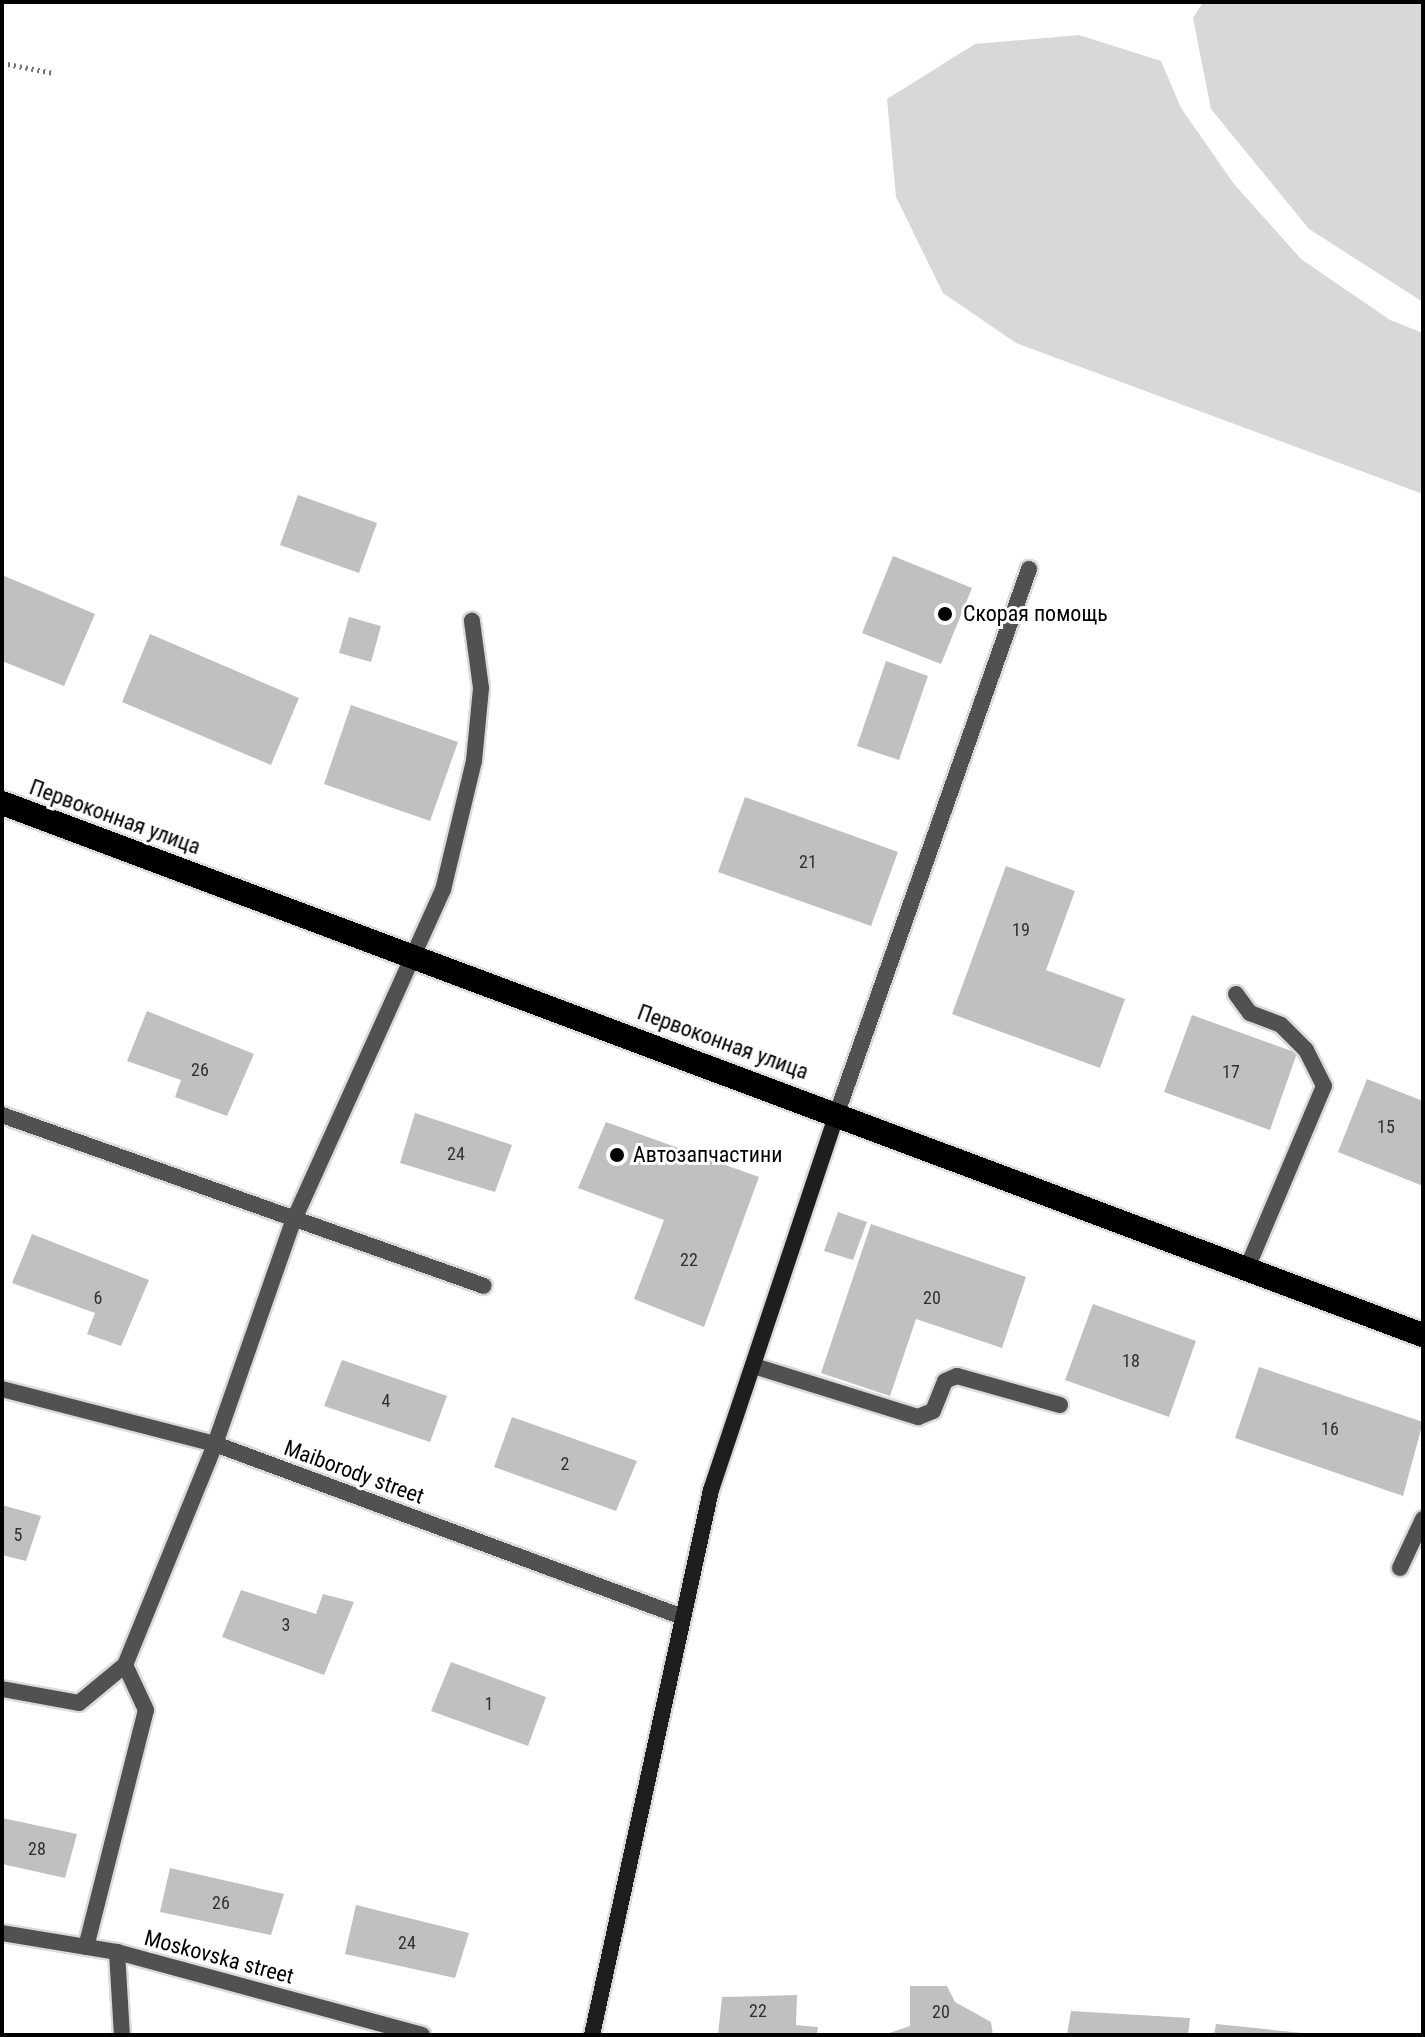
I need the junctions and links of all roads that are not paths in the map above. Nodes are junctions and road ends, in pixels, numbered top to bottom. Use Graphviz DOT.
graph roads {
  1 [pos="1029,569"];
  2 [pos="472,621"];
  3 [pos="2,803"];
  4 [pos="413,955"];
  5 [pos="1236,994"];
  6 [pos="837,1113"];
  7 [pos="2,1115"];
  8 [pos="292,1224"];
  9 [pos="1247,1268"];
  10 [pos="484,1286"];
  11 [pos="1423,1335"];
  12 [pos="754,1366"];
  13 [pos="2,1389"];
  14 [pos="1060,1405"];
  15 [pos="215,1444"];
  16 [pos="1423,1519"];
  17 [pos="1400,1568"];
  18 [pos="683,1617"];
  19 [pos="125,1665"];
  20 [pos="2,1689"];
  21 [pos="2,1933"];
  22 [pos="86,1947"];
  23 [pos="117,1952"];
  24 [pos="122,2035"];
  25 [pos="422,2035"];
  26 [pos="592,2035"];
  1 -- 6 [label="street"];
  2 -- 4 [label="street"];
  3 -- 4 [label="highway, Первоконная улица"];
  4 -- 6 [label="highway, Первоконная улица"];
  4 -- 8 [label="street"];
  5 -- 9 [label="street"];
  6 -- 9 [label="highway, Первоконная улица"];
  6 -- 12 [label="main road"];
  7 -- 8 [label="street"];
  8 -- 10 [label="street"];
  8 -- 15 [label="street"];
  9 -- 11 [label="highway, Первоконная улица"];
  12 -- 14 [label="street"];
  12 -- 18 [label="main road"];
  13 -- 15 [label="street, Maiborody street"];
  15 -- 18 [label="street, Maiborody street"];
  15 -- 19 [label="street"];
  16 -- 17 [label="street"];
  18 -- 26 [label="main road"];
  19 -- 20 [label="street"];
  19 -- 22 [label="street"];
  21 -- 22 [label="street, Moskovska street"];
  22 -- 23 [label="street, Moskovska street"];
  23 -- 24 [label="street"];
  23 -- 25 [label="street, Moskovska street"];
}
